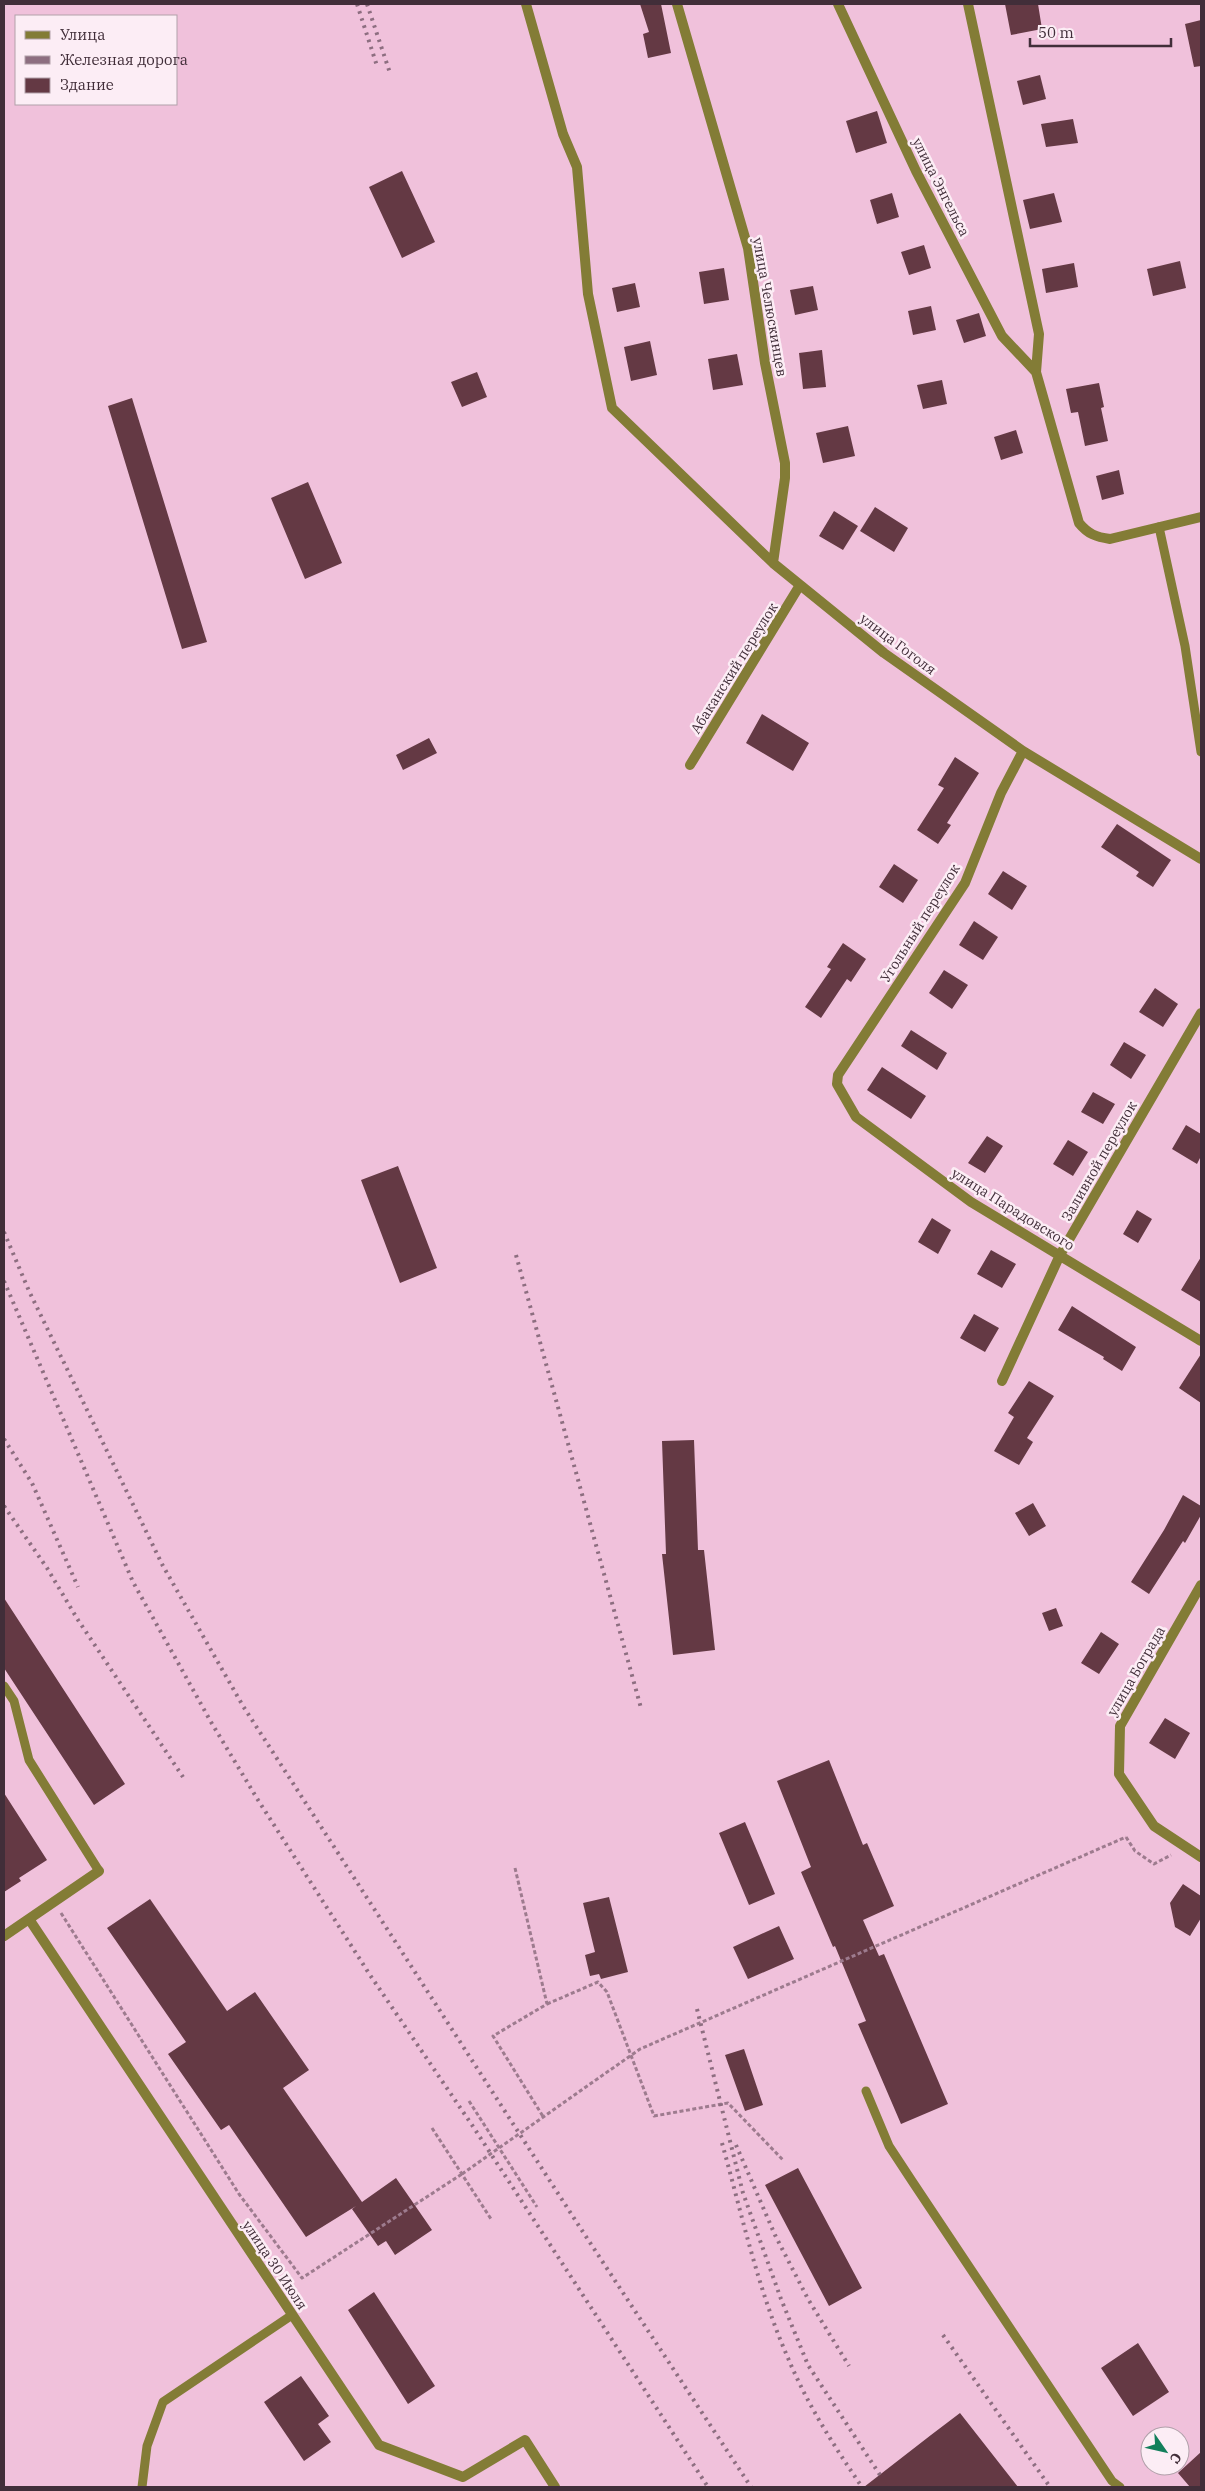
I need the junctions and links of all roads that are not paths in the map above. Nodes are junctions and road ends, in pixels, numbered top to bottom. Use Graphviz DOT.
graph roads {
  1 [pos="526,4"];
  2 [pos="677,4"];
  3 [pos="838,4"];
  4 [pos="968,4"];
  5 [pos="1036,372"];
  6 [pos="1201,517"];
  7 [pos="1159,528"];
  8 [pos="773,563"];
  9 [pos="800,586"];
  10 [pos="1023,751"];
  11 [pos="1201,752"];
  12 [pos="690,765"];
  13 [pos="1201,859"];
  14 [pos="1201,1013"];
  15 [pos="838,1075"];
  16 [pos="1060,1255"];
  17 [pos="1201,1341"];
  18 [pos="1002,1381"];
  19 [pos="1201,1585"];
  20 [pos="4,1686"];
  21 [pos="1201,1857"];
  22 [pos="99,1871"];
  23 [pos="29,1919"];
  24 [pos="4,1936"];
  25 [pos="866,2091"];
  26 [pos="292,2315"];
  27 [pos="142,2487"];
  28 [pos="555,2487"];
  29 [pos="1120,2487"];
  1 -- 8 [label="street, улица Гоголя"];
  2 -- 8 [label="street, улица Челюскинцев"];
  3 -- 5 [label="street, улица Энгельса"];
  4 -- 5 [label="street, улица Энгельса"];
  5 -- 7 [label="street, улица Энгельса"];
  6 -- 7 [label="street"];
  7 -- 11 [label="lane"];
  8 -- 9 [label="street, улица Гоголя"];
  9 -- 10 [label="street, улица Гоголя"];
  9 -- 12 [label="street, Абаканский переулок"];
  10 -- 13 [label="street, улица Гоголя"];
  10 -- 15 [label="street, Угольный переулок"];
  14 -- 16 [label="street, Заливной переулок"];
  15 -- 16 [label="street, улица Парадовского"];
  16 -- 17 [label="street, улица Парадовского"];
  16 -- 18 [label="street, Заливной переулок"];
  19 -- 21 [label="street, улица Бограда"];
  20 -- 22 [label="lane"];
  22 -- 23 [label="street"];
  23 -- 24 [label="street"];
  23 -- 26 [label="street, улица 30 Июля"];
  25 -- 29 [label="lane"];
  26 -- 27 [label="lane"];
  26 -- 28 [label="street, улица 30 Июля"];
}
